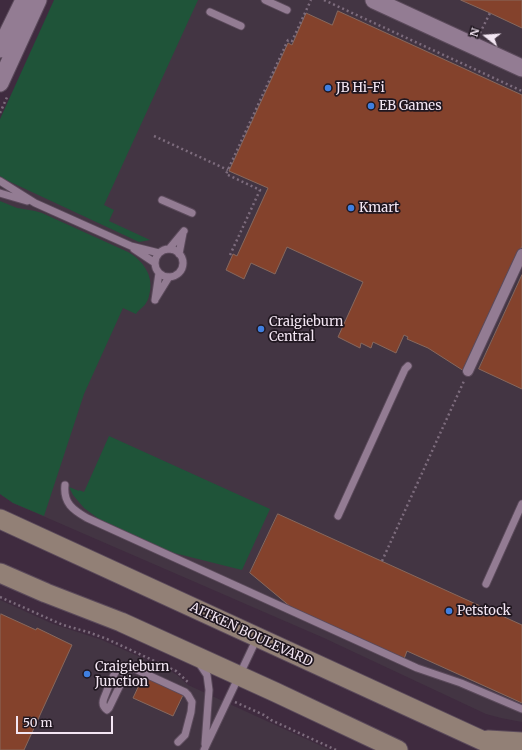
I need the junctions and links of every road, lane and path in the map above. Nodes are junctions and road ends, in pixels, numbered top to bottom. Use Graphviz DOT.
graph roads {
  1 [pos="24,0"];
  2 [pos="38,0"];
  3 [pos="265,0"];
  4 [pos="311,0"];
  5 [pos="324,0"];
  6 [pos="374,0"];
  7 [pos="398,0"];
  8 [pos="287,10"];
  9 [pos="210,12"];
  10 [pos="241,26"];
  11 [pos="0,50"];
  12 [pos="522,57"];
  13 [pos="522,68"];
  14 [pos="0,83"];
  15 [pos="522,91"];
  16 [pos="154,136"];
  17 [pos="228,170"];
  18 [pos="0,181"];
  19 [pos="0,193"];
  20 [pos="162,200"];
  21 [pos="35,203"];
  22 [pos="192,213"];
  23 [pos="131,246"];
  24 [pos="169,249"];
  25 [pos="159,254"];
  26 [pos="179,254"];
  27 [pos="522,254"];
  28 [pos="230,255"];
  29 [pos="155,263"];
  30 [pos="159,273"];
  31 [pos="169,277"];
  32 [pos="408,366"];
  33 [pos="468,371"];
  34 [pos="65,485"];
  35 [pos="522,504"];
  36 [pos="338,516"];
  37 [pos="0,519"];
  38 [pos="382,561"];
  39 [pos="0,574"];
  40 [pos="486,584"];
  41 [pos="0,597"];
  42 [pos="257,638"];
  43 [pos="192,654"];
  44 [pos="239,676"];
  45 [pos="209,690"];
  46 [pos="228,698"];
  47 [pos="522,709"];
  48 [pos="107,710"];
  49 [pos="481,740"];
  50 [pos="178,742"];
  51 [pos="522,742"];
  52 [pos="205,749"];
  53 [pos="336,750"];
  54 [pos="398,750"];
  55 [pos="503,750"];
  1 -- 11 [label="street"];
  2 -- 14 [label="street"];
  3 -- 8 [label="lane"];
  4 -- 17 [label="path"];
  5 -- 15 [label="path"];
  6 -- 13 [label="street"];
  7 -- 12 [label="street"];
  9 -- 10 [label="lane"];
  16 -- 17 [label="path"];
  17 -- 28 [label="path"];
  18 -- 21 [label="lane"];
  19 -- 21 [label="lane"];
  20 -- 22 [label="lane"];
  21 -- 23 [label="lane"];
  23 -- 25 [label="lane"];
  23 -- 29 [label="lane"];
  24 -- 25 [label="lane"];
  24 -- 26 [label="lane"];
  24 -- 26 [label="lane"];
  25 -- 29 [label="lane"];
  26 -- 31 [label="lane"];
  27 -- 33 [label="street"];
  29 -- 30 [label="lane"];
  30 -- 31 [label="lane"];
  30 -- 31 [label="lane"];
  32 -- 36 [label="lane"];
  33 -- 38 [label="path"];
  34 -- 47 [label="lane"];
  35 -- 40 [label="lane"];
  37 -- 42 [label="main road, AITKEN BOULEVARD"];
  39 -- 43 [label="main road"];
  41 -- 45 [label="path"];
  42 -- 44 [label="lane"];
  42 -- 49 [label="main road, AITKEN BOULEVARD"];
  43 -- 44 [label="main road"];
  43 -- 45 [label="lane"];
  44 -- 46 [label="lane"];
  44 -- 54 [label="main road"];
  45 -- 52 [label="lane"];
  46 -- 52 [label="lane"];
  46 -- 53 [label="path"];
  48 -- 50 [label="lane"];
  49 -- 51 [label="main road"];
  49 -- 55 [label="main road, AITKEN BOULEVARD"];
}
